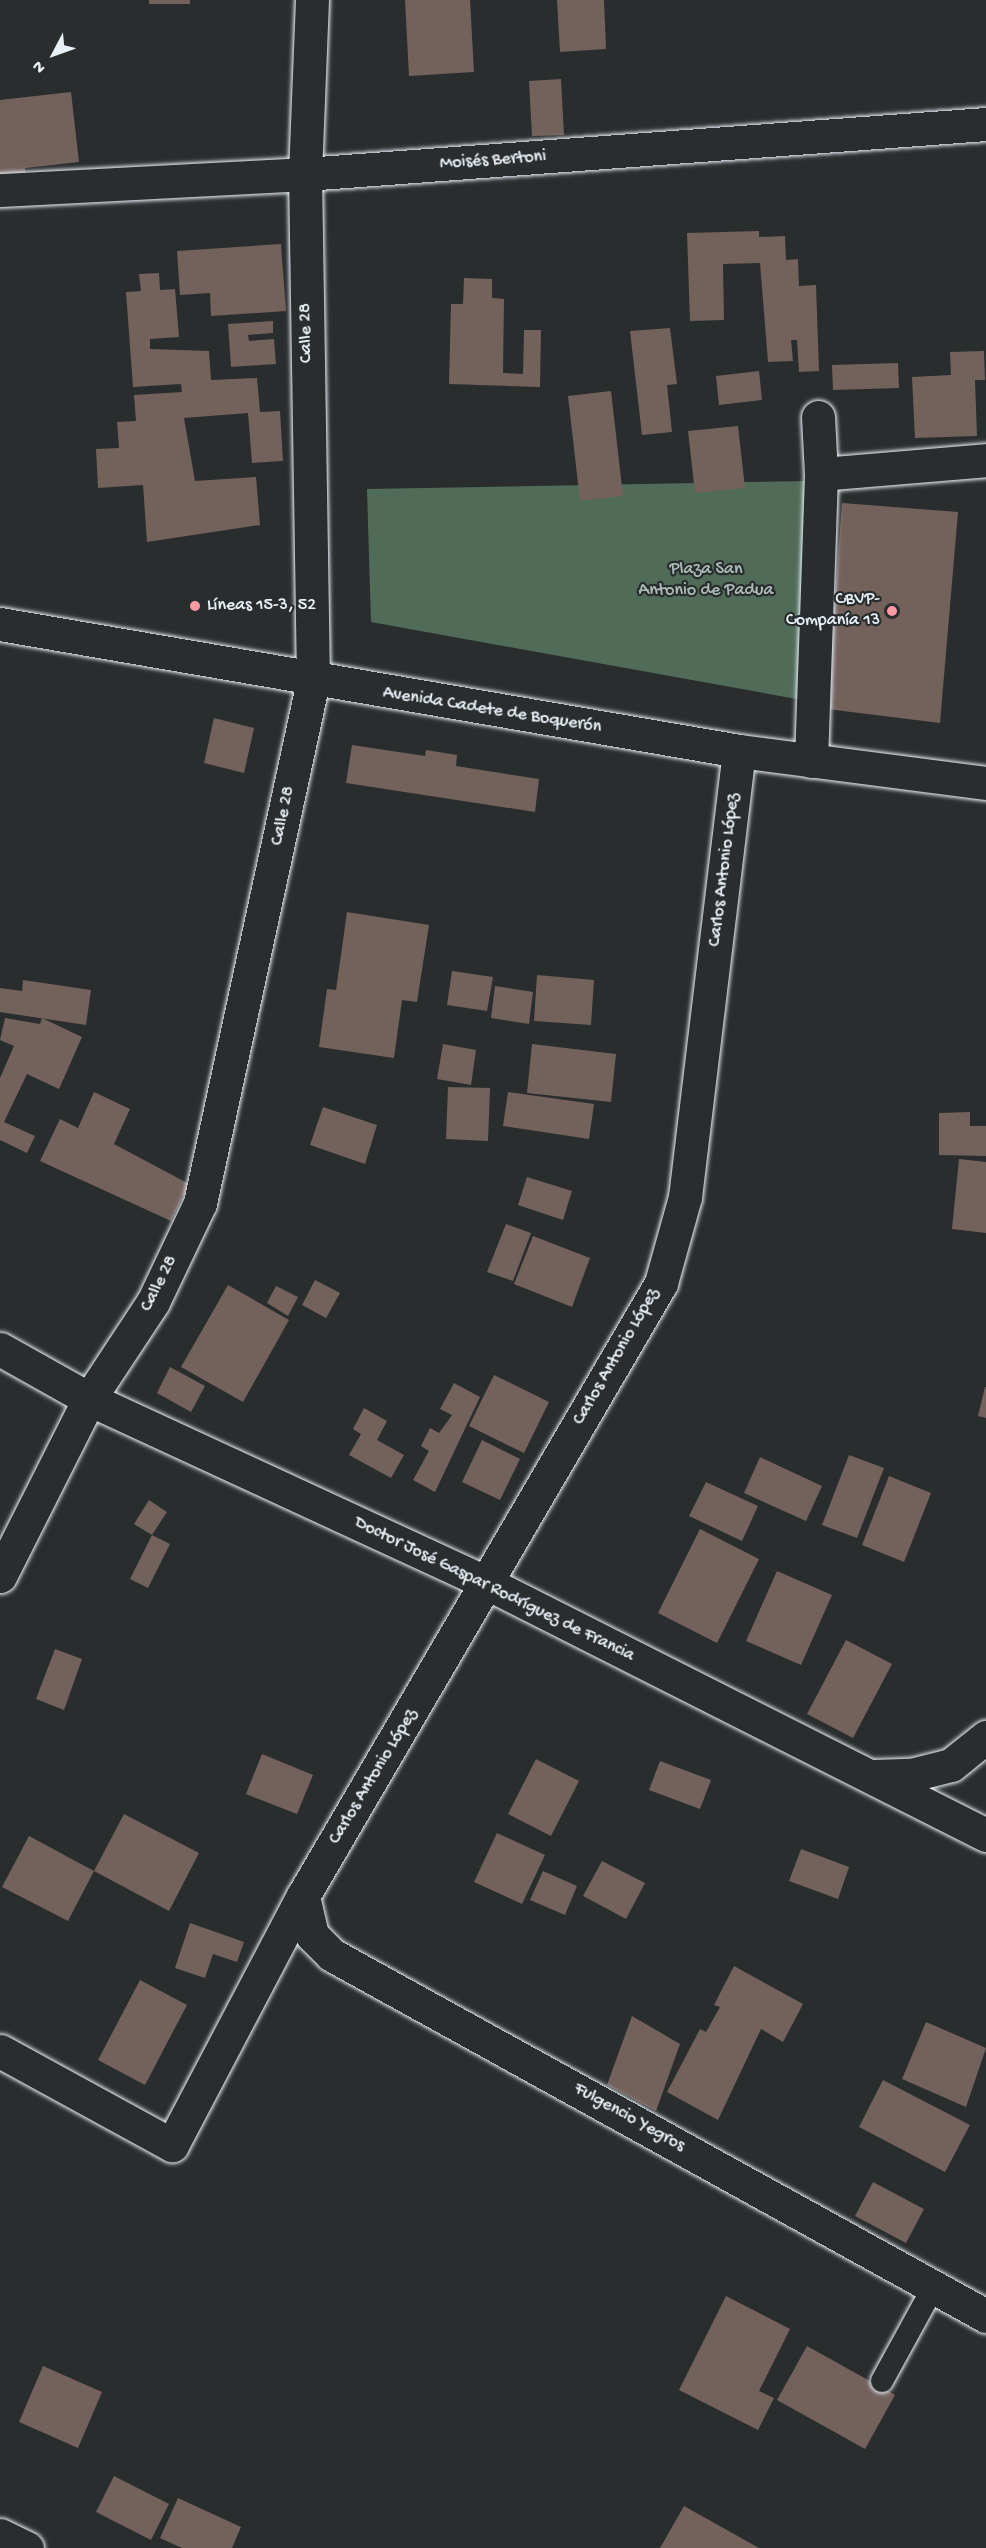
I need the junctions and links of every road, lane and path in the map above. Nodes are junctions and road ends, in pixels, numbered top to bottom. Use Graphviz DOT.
graph roads {
  1 [pos="312,0"];
  2 [pos="986,124"];
  3 [pos="305,174"];
  4 [pos="0,190"];
  5 [pos="818,417"];
  6 [pos="986,460"];
  7 [pos="821,474"];
  8 [pos="0,624"];
  9 [pos="313,681"];
  10 [pos="739,751"];
  11 [pos="811,760"];
  12 [pos="986,783"];
  13 [pos="0,1349"];
  14 [pos="89,1399"];
  15 [pos="0,1576"];
  16 [pos="489,1584"];
  17 [pos="986,1737"];
  18 [pos="868,1776"];
  19 [pos="986,1835"];
  20 [pos="303,1896"];
  21 [pos="0,2051"];
  22 [pos="933,2288"];
  23 [pos="986,2316"];
  24 [pos="882,2382"];
  25 [pos="0,2535"];
  26 [pos="27,2548"];
  1 -- 3 [label="street, Calle 28"];
  2 -- 3 [label="street, Moisés Bertoni"];
  3 -- 4 [label="street, Moisés Bertoni"];
  3 -- 9 [label="street, Calle 28"];
  5 -- 7 [label="street"];
  6 -- 7 [label="street"];
  7 -- 11 [label="street"];
  8 -- 9 [label="street, Avenida Cadete de Boquerón"];
  9 -- 10 [label="street, Avenida Cadete de Boquerón"];
  9 -- 14 [label="street, Calle 28"];
  10 -- 11 [label="street, Avenida Cadete de Boquerón"];
  10 -- 16 [label="street, Carlos Antonio López"];
  11 -- 12 [label="street, Avenida Cadete de Boquerón"];
  13 -- 14 [label="street, Doctor José Gaspar Rodríguez de Francia"];
  14 -- 15 [label="street, Calle 28"];
  14 -- 16 [label="street, Doctor José Gaspar Rodríguez de Francia"];
  16 -- 18 [label="street, Doctor José Gaspar Rodríguez de Francia"];
  16 -- 20 [label="street, Carlos Antonio López"];
  17 -- 18 [label="street"];
  18 -- 19 [label="street, Doctor José Gaspar Rodríguez de Francia"];
  20 -- 21 [label="street, Carlos Antonio López"];
  20 -- 22 [label="street, Fulgencio Yegros"];
  22 -- 23 [label="street, Fulgencio Yegros"];
  22 -- 24 [label="lane"];
  25 -- 26 [label="street"];
}
